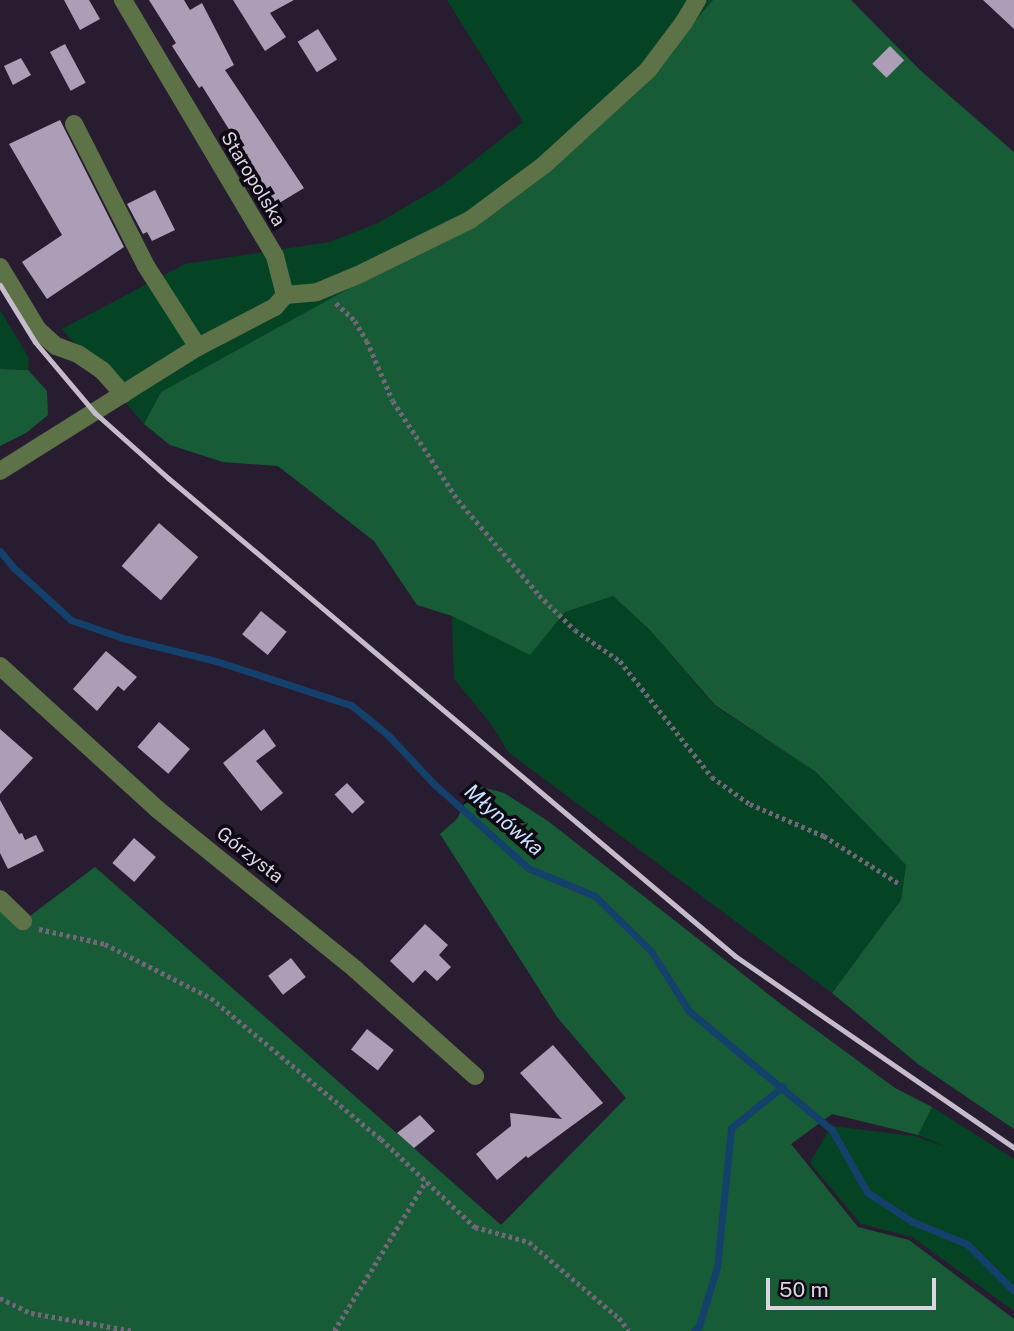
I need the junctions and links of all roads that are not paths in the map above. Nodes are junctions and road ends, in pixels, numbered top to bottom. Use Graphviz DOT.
graph roads {
  1 [pos="123,0"];
  2 [pos="697,0"];
  3 [pos="74,124"];
  4 [pos="0,267"];
  5 [pos="285,295"];
  6 [pos="198,348"];
  7 [pos="123,394"];
  8 [pos="0,471"];
  9 [pos="0,666"];
  10 [pos="0,899"];
  11 [pos="23,921"];
  12 [pos="475,1076"];
  1 -- 5 [label="street, Staropolska"];
  2 -- 5 [label="street"];
  3 -- 6 [label="street"];
  4 -- 7 [label="street"];
  5 -- 6 [label="street"];
  6 -- 7 [label="street"];
  7 -- 8 [label="street"];
  9 -- 12 [label="street, Górzysta"];
  10 -- 11 [label="street"];
}
